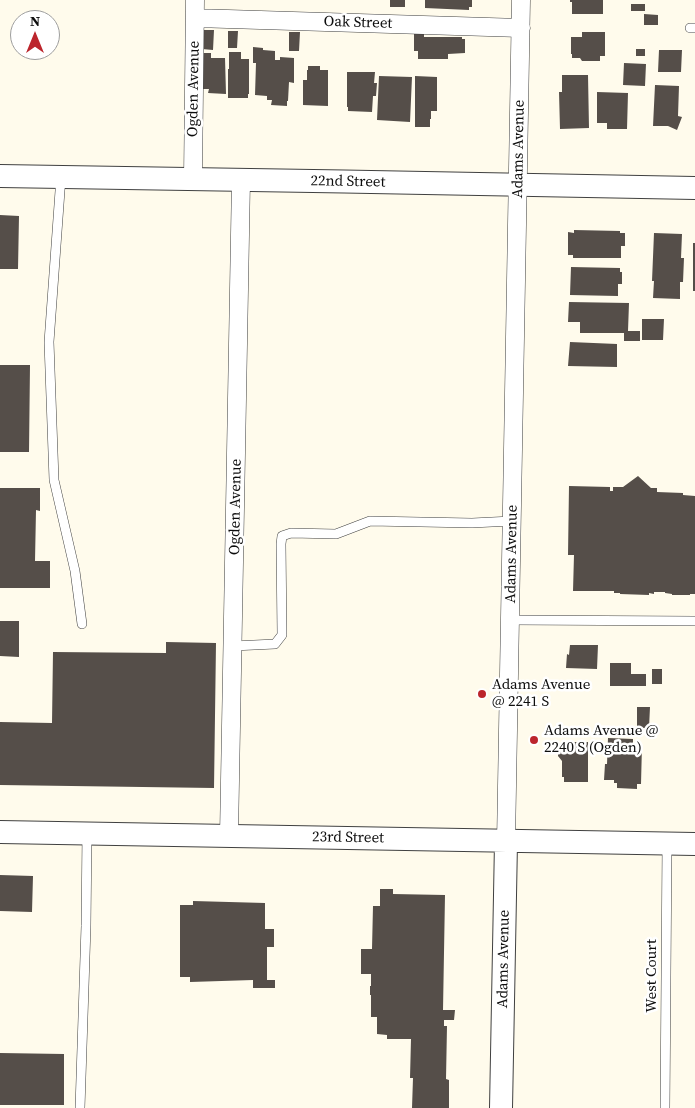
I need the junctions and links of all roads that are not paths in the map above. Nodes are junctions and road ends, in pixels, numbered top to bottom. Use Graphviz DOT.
graph roads {
  1 [pos="196,0"];
  2 [pos="521,0"];
  3 [pos="195,18"];
  4 [pos="521,28"];
  5 [pos="0,176"];
  6 [pos="61,177"];
  7 [pos="193,178"];
  8 [pos="241,180"];
  9 [pos="519,186"];
  10 [pos="695,188"];
  11 [pos="512,521"];
  12 [pos="510,620"];
  13 [pos="695,622"];
  14 [pos="82,624"];
  15 [pos="233,646"];
  16 [pos="0,832"];
  17 [pos="87,833"];
  18 [pos="229,835"];
  19 [pos="506,842"];
  20 [pos="666,844"];
  21 [pos="695,844"];
  22 [pos="80,1108"];
  23 [pos="501,1108"];
  24 [pos="665,1108"];
  1 -- 3 [label="street, Ogden Avenue"];
  2 -- 4 [label="street, Adams Avenue"];
  3 -- 4 [label="street, Oak Street"];
  3 -- 7 [label="street, Ogden Avenue"];
  4 -- 9 [label="street, Adams Avenue"];
  5 -- 6 [label="street, 22nd Street"];
  6 -- 7 [label="street, 22nd Street"];
  6 -- 14 [label="lane"];
  7 -- 8 [label="street, 22nd Street"];
  8 -- 9 [label="street, 22nd Street"];
  8 -- 15 [label="street, Ogden Avenue"];
  9 -- 10 [label="street, 22nd Street"];
  9 -- 11 [label="street, Adams Avenue"];
  11 -- 12 [label="street, Adams Avenue"];
  11 -- 15 [label="lane"];
  12 -- 13 [label="lane"];
  12 -- 19 [label="street, Adams Avenue"];
  15 -- 18 [label="street, Ogden Avenue"];
  16 -- 17 [label="street, 23rd Street"];
  17 -- 18 [label="street, 23rd Street"];
  17 -- 22 [label="lane"];
  18 -- 19 [label="street, 23rd Street"];
  19 -- 20 [label="street, 23rd Street"];
  19 -- 23 [label="street, Adams Avenue"];
  20 -- 21 [label="street, 23rd Street"];
  20 -- 24 [label="lane, West Court"];
}
